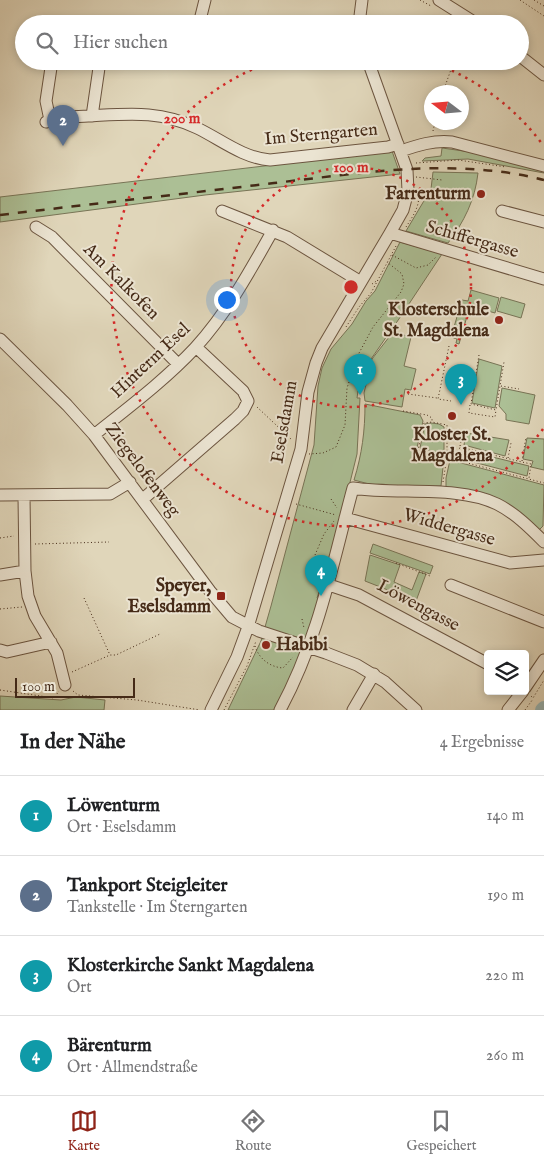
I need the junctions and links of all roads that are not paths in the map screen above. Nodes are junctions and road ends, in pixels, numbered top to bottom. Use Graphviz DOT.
graph roads {
  1 [pos="205,0"];
  2 [pos="362,0"];
  3 [pos="439,0"];
  4 [pos="201,15"];
  5 [pos="360,15"];
  6 [pos="463,15"];
  7 [pos="529,63"];
  8 [pos="51,70"];
  9 [pos="99,70"];
  10 [pos="371,70"];
  11 [pos="544,75"];
  12 [pos="92,116"];
  13 [pos="399,148"];
  14 [pos="544,166"];
  15 [pos="222,211"];
  16 [pos="502,211"];
  17 [pos="544,222"];
  18 [pos="36,227"];
  19 [pos="272,230"];
  20 [pos="390,233"];
  21 [pos="544,279"];
  22 [pos="361,282"];
  23 [pos="0,339"];
  24 [pos="196,347"];
  25 [pos="178,364"];
  26 [pos="94,435"];
  27 [pos="130,482"];
  28 [pos="0,496"];
  29 [pos="24,496"];
  30 [pos="143,499"];
  31 [pos="342,516"];
  32 [pos="544,542"];
  33 [pos="544,560"];
  34 [pos="25,571"];
  35 [pos="0,575"];
  36 [pos="451,584"];
  37 [pos="329,585"];
  38 [pos="544,622"];
  39 [pos="248,627"];
  40 [pos="50,642"];
  41 [pos="305,646"];
  42 [pos="0,650"];
  43 [pos="544,660"];
  44 [pos="484,662"];
  45 [pos="374,674"];
  46 [pos="64,680"];
  47 [pos="529,684"];
  48 [pos="521,695"];
  49 [pos="411,707"];
  50 [pos="211,710"];
  51 [pos="280,710"];
  52 [pos="353,710"];
  53 [pos="508,710"];
  1 -- 4 [label="street"];
  2 -- 5 [label="street"];
  3 -- 6 [label="street"];
  7 -- 11 [label="street"];
  8 -- 12 [label="street, Im Sterngarten"];
  9 -- 12 [label="street"];
  10 -- 13 [label="street, Eselsdamm"];
  12 -- 13 [label="street, Im Sterngarten"];
  13 -- 14 [label="street, Im Sterngarten"];
  13 -- 20 [label="street, Eselsdamm"];
  15 -- 19 [label="street"];
  16 -- 17 [label="street"];
  18 -- 25 [label="street, Am Kalkofen"];
  19 -- 22 [label="street"];
  19 -- 24 [label="street, Hinterm Esel"];
  20 -- 21 [label="street, Schiffergasse"];
  20 -- 22 [label="street, Eselsdamm"];
  22 -- 39 [label="street, Eselsdamm"];
  23 -- 26 [label="street, Ziegelofenweg"];
  24 -- 25 [label="street, Hinterm Esel"];
  24 -- 30 [label="street"];
  25 -- 26 [label="street, Hinterm Esel"];
  26 -- 27 [label="street, Ziegelofenweg"];
  27 -- 29 [label="street"];
  27 -- 30 [label="street, Ziegelofenweg"];
  28 -- 29 [label="street"];
  29 -- 34 [label="street"];
  30 -- 39 [label="street, Ziegelofenweg"];
  31 -- 32 [label="street"];
  31 -- 33 [label="street, Widdergasse"];
  31 -- 37 [label="street"];
  34 -- 35 [label="street"];
  34 -- 40 [label="street"];
  36 -- 38 [label="street"];
  37 -- 41 [label="street"];
  37 -- 44 [label="street, Löwengasse"];
  39 -- 41 [label="street, Ziegelofenweg"];
  39 -- 50 [label="street, Eselsdamm"];
  40 -- 42 [label="street"];
  40 -- 46 [label="street"];
  41 -- 45 [label="street, Ziegelofenweg"];
  41 -- 51 [label="street"];
  43 -- 47 [label="street"];
  45 -- 49 [label="street, Ziegelofenweg"];
  45 -- 52 [label="street"];
  48 -- 53 [label="street"];
}
